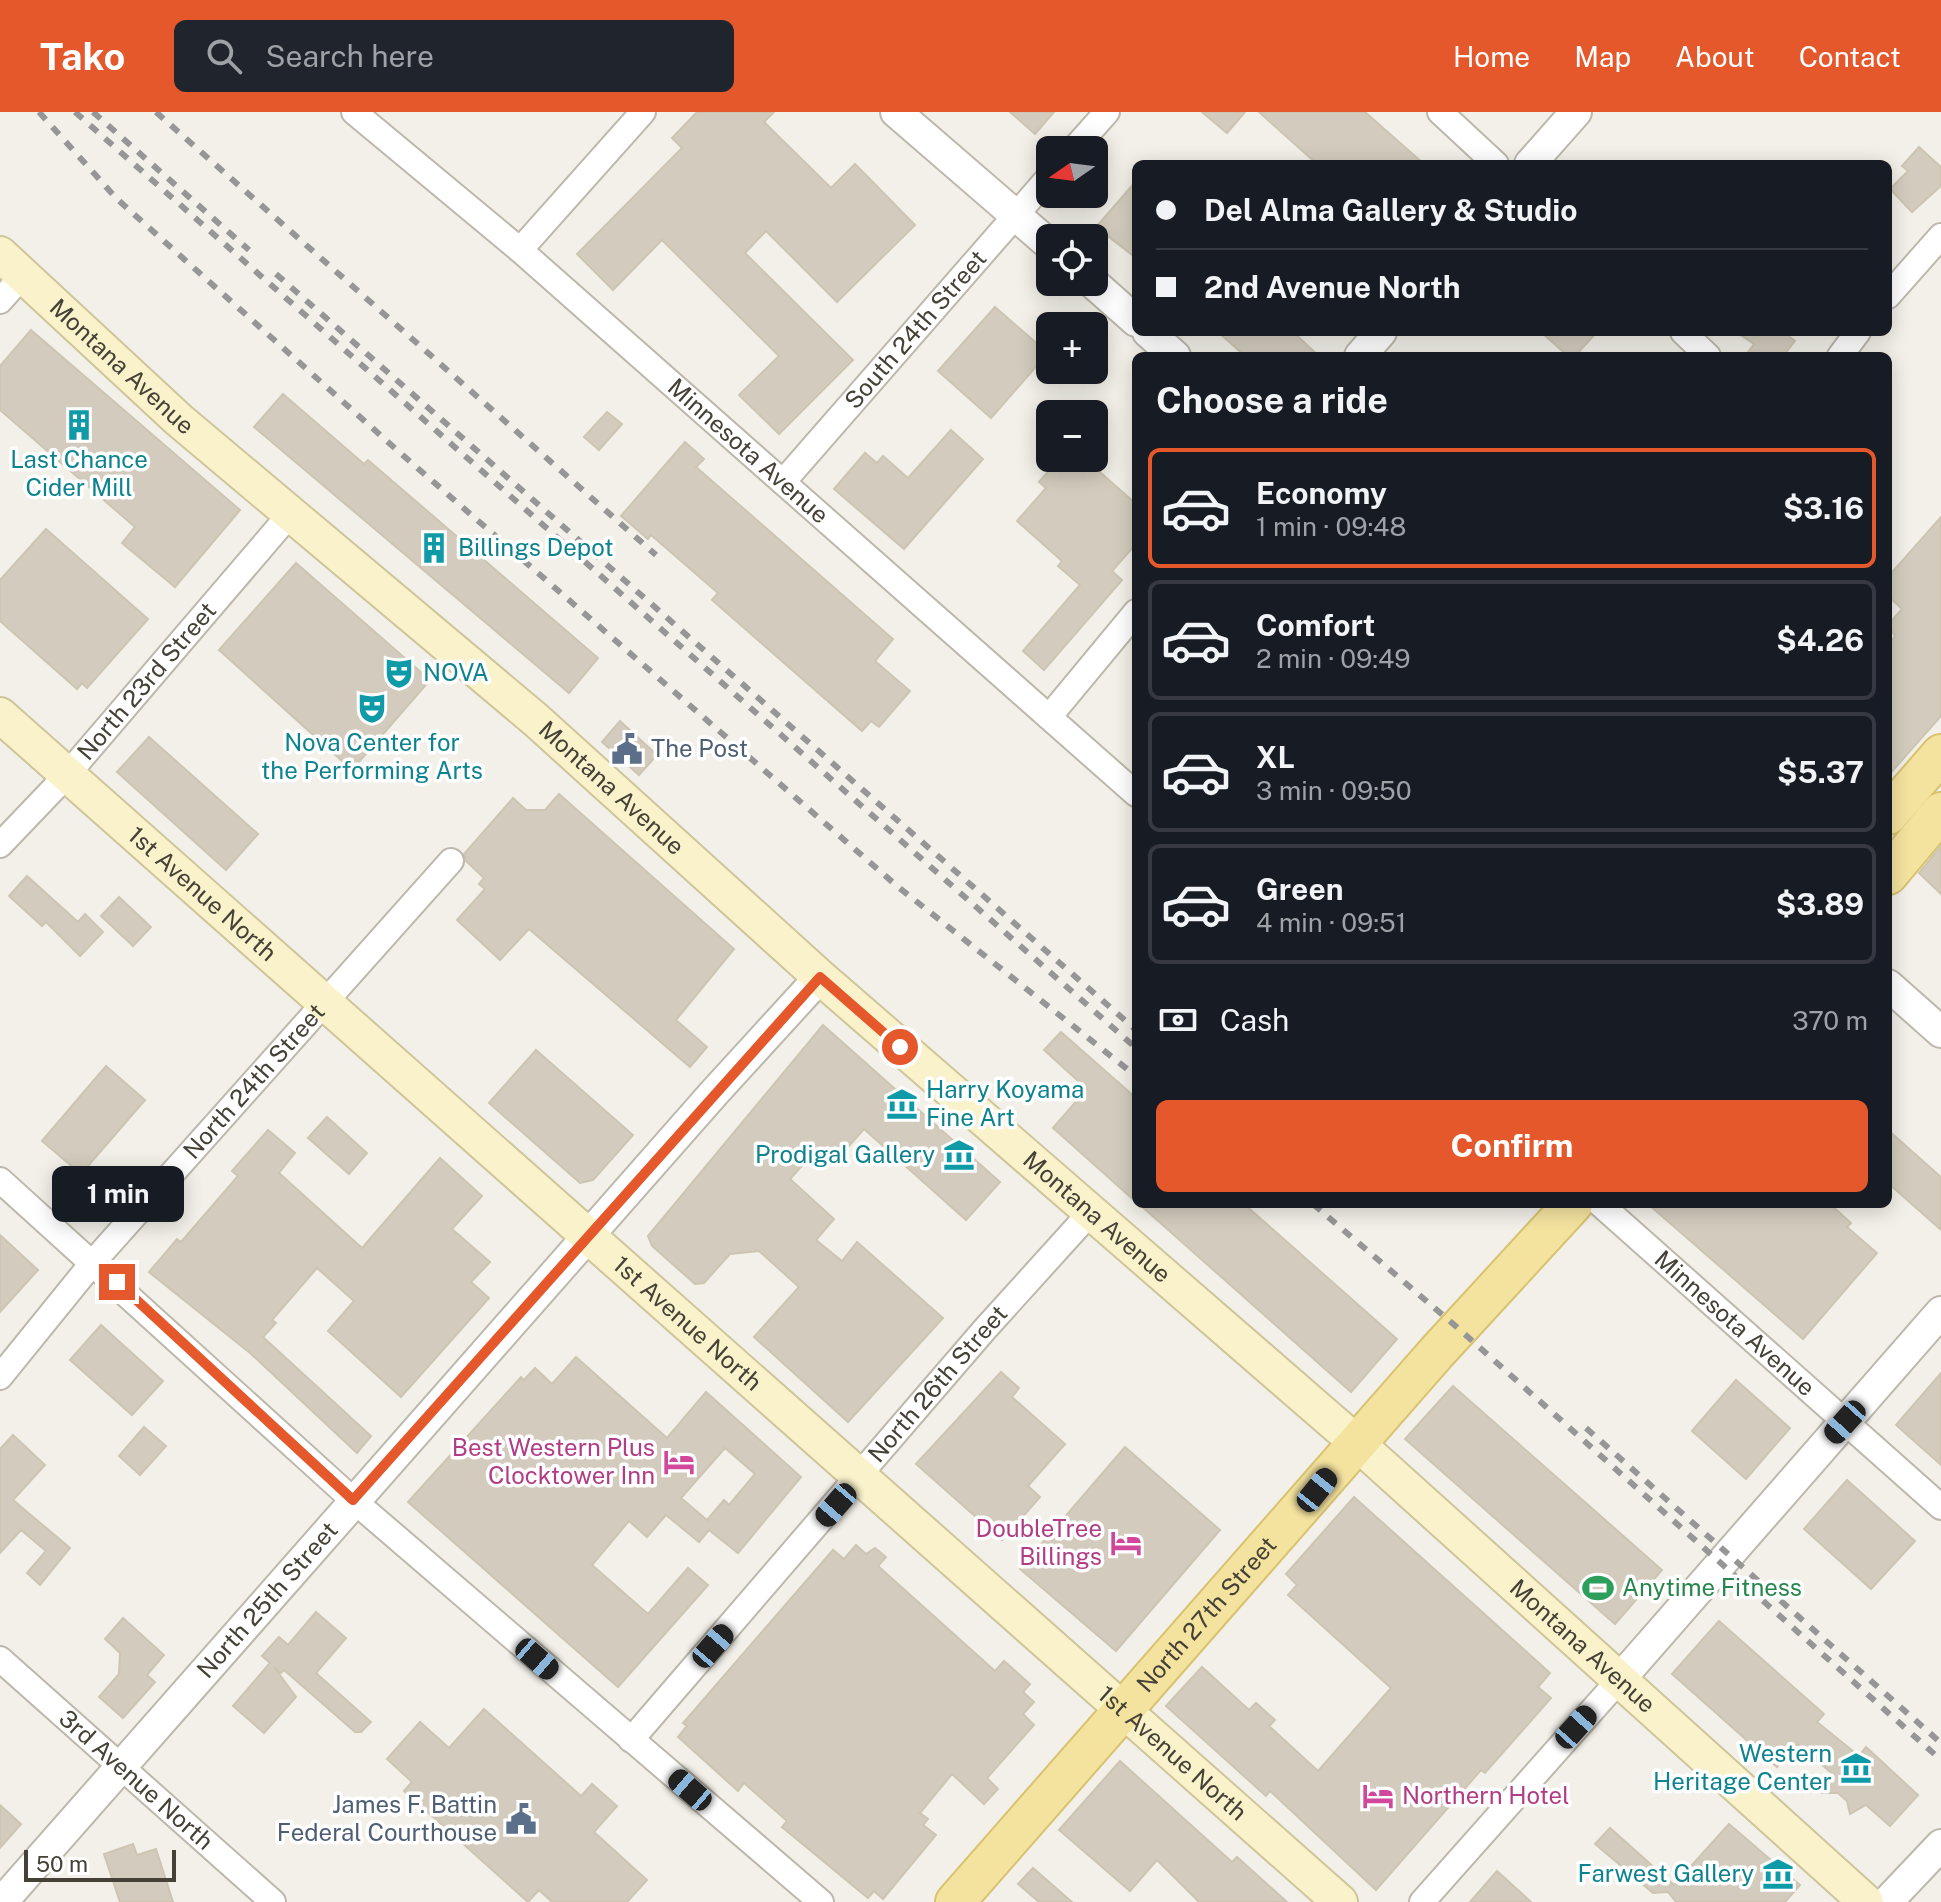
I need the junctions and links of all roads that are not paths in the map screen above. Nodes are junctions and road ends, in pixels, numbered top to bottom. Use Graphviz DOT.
graph roads {
  1 [pos="354,112"];
  2 [pos="643,112"];
  3 [pos="896,112"];
  4 [pos="1107,112"];
  5 [pos="1440,112"];
  6 [pos="1576,112"];
  7 [pos="1086,136"];
  8 [pos="1492,160"];
  9 [pos="1534,160"];
  10 [pos="1036,192"];
  11 [pos="1016,215"];
  12 [pos="1036,233"];
  13 [pos="1941,236"];
  14 [pos="520,250"];
  15 [pos="12,264"];
  16 [pos="1892,291"];
  17 [pos="1108,296"];
  18 [pos="0,301"];
  19 [pos="1132,317"];
  20 [pos="1152,336"];
  21 [pos="1378,336"];
  22 [pos="1687,336"];
  23 [pos="1170,352"];
  24 [pos="1364,352"];
  25 [pos="1704,352"];
  26 [pos="783,482"];
  27 [pos="291,513"];
  28 [pos="1132,617"];
  29 [pos="0,715"];
  30 [pos="1049,717"];
  31 [pos="1941,754"];
  32 [pos="66,776"];
  33 [pos="1132,790"];
  34 [pos="1892,810"];
  35 [pos="1941,812"];
  36 [pos="0,845"];
  37 [pos="451,861"];
  38 [pos="1892,870"];
  39 [pos="820,977"];
  40 [pos="1892,989"];
  41 [pos="326,1004"];
  42 [pos="1941,1032"];
  43 [pos="0,1180"];
  44 [pos="1569,1208"];
  45 [pos="1604,1208"];
  46 [pos="1090,1213"];
  47 [pos="588,1237"];
  48 [pos="94,1261"];
  49 [pos="1941,1312"];
  50 [pos="0,1377"];
  51 [pos="1845,1422"];
  52 [pos="1357,1443"];
  53 [pos="859,1478"];
  54 [pos="353,1500"];
  55 [pos="1941,1507"];
  56 [pos="0,1659"];
  57 [pos="1620,1679"];
  58 [pos="1123,1711"];
  59 [pos="631,1740"];
  60 [pos="119,1765"];
  61 [pos="1941,1845"];
  62 [pos="2,1902"];
  63 [pos="273,1902"];
  64 [pos="821,1902"];
  65 [pos="955,1902"];
  66 [pos="1340,1902"];
  67 [pos="1422,1902"];
  68 [pos="1866,1902"];
  69 [pos="1887,1902"];
  1 -- 14 [label="street, Minnesota Avenue"];
  2 -- 14 [label="street"];
  3 -- 11 [label="street"];
  4 -- 7 [label="street"];
  5 -- 8 [label="street"];
  6 -- 9 [label="street"];
  10 -- 11 [label="street, South 24th Street"];
  11 -- 12 [label="street"];
  11 -- 26 [label="street, South 24th Street"];
  13 -- 16 [label="street"];
  14 -- 26 [label="street, Minnesota Avenue"];
  15 -- 18 [label="street"];
  15 -- 27 [label="main road, Montana Avenue"];
  17 -- 19 [label="street"];
  20 -- 23 [label="street"];
  21 -- 24 [label="street"];
  22 -- 25 [label="street"];
  26 -- 30 [label="street, Minnesota Avenue"];
  27 -- 32 [label="street, North 23rd Street"];
  27 -- 39 [label="main road, Montana Avenue"];
  28 -- 30 [label="street"];
  29 -- 32 [label="main road, 1st Avenue North"];
  30 -- 33 [label="street, Minnesota Avenue"];
  31 -- 34 [label="main road"];
  32 -- 36 [label="street, North 23rd Street"];
  32 -- 41 [label="main road, 1st Avenue North"];
  35 -- 38 [label="main road"];
  37 -- 41 [label="street, North 24th Street"];
  39 -- 46 [label="main road, Montana Avenue"];
  39 -- 47 [label="street, North 25th Street"];
  40 -- 42 [label="street"];
  41 -- 47 [label="main road, 1st Avenue North"];
  41 -- 48 [label="street, North 24th Street"];
  43 -- 48 [label="street"];
  44 -- 52 [label="main road, North 27th Street"];
  45 -- 51 [label="street, Minnesota Avenue"];
  46 -- 52 [label="main road, Montana Avenue"];
  46 -- 53 [label="street, North 26th Street"];
  47 -- 53 [label="main road, 1st Avenue North"];
  47 -- 54 [label="street, North 25th Street"];
  48 -- 50 [label="street, North 24th Street"];
  48 -- 54 [label="street"];
  49 -- 51 [label="street"];
  51 -- 55 [label="street, Minnesota Avenue"];
  51 -- 57 [label="street"];
  52 -- 57 [label="main road, Montana Avenue"];
  52 -- 58 [label="main road, North 27th Street"];
  53 -- 58 [label="main road, 1st Avenue North"];
  53 -- 59 [label="street, North 26th Street"];
  54 -- 59 [label="street"];
  54 -- 60 [label="street, North 25th Street"];
  56 -- 60 [label="street, 3rd Avenue North"];
  57 -- 67 [label="street"];
  57 -- 68 [label="main road, Montana Avenue"];
  58 -- 65 [label="main road, North 27th Street"];
  58 -- 66 [label="main road, 1st Avenue North"];
  59 -- 64 [label="street"];
  60 -- 62 [label="street, North 25th Street"];
  60 -- 63 [label="street, 3rd Avenue North"];
  61 -- 69 [label="street"];
}
